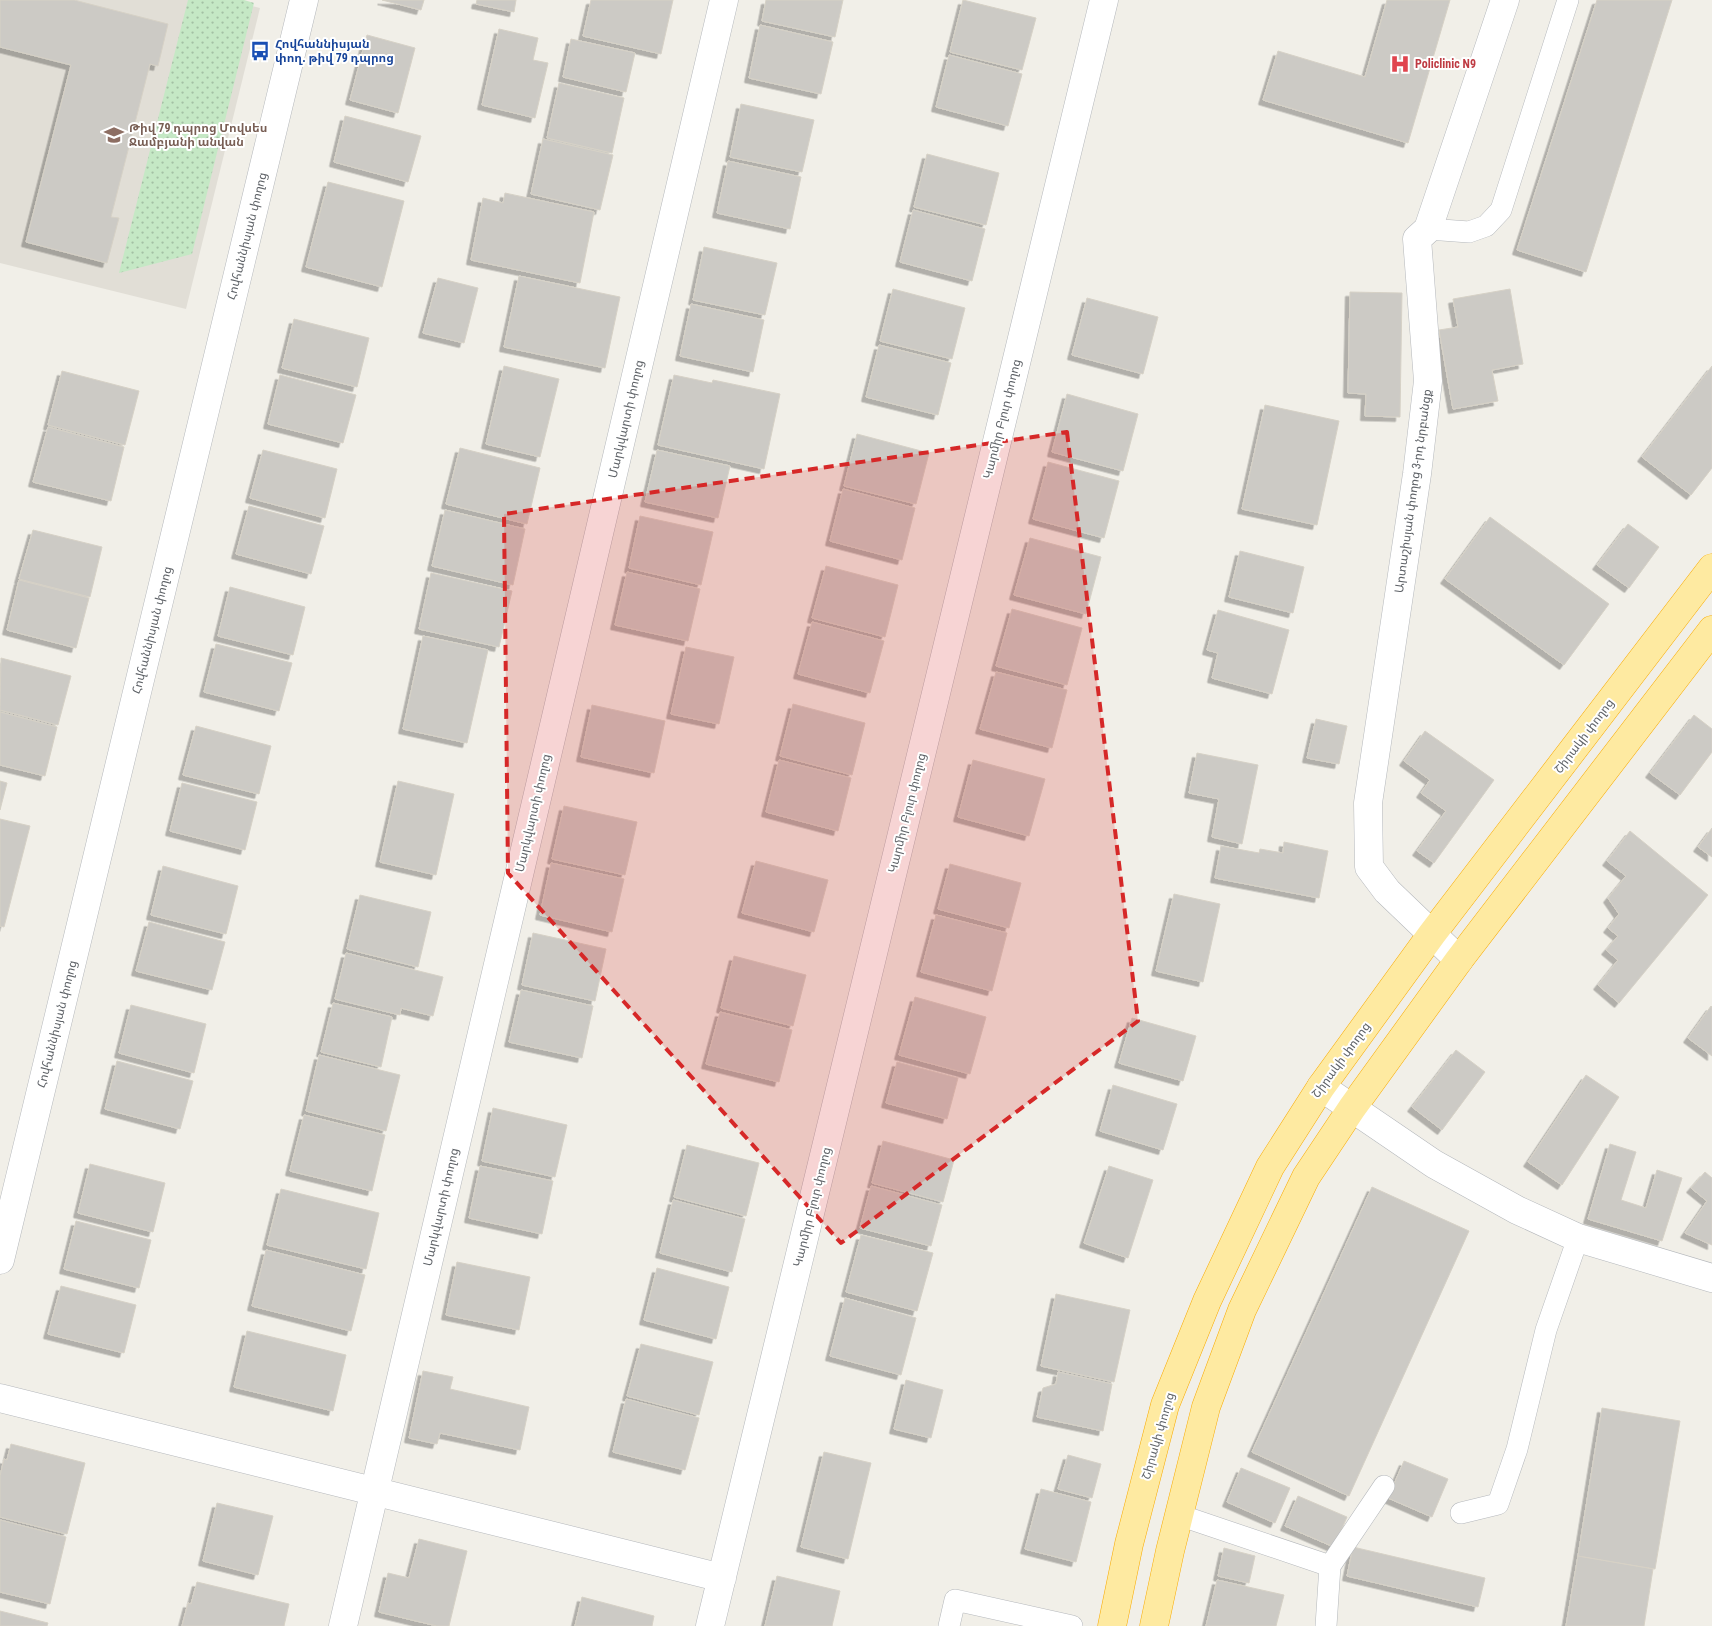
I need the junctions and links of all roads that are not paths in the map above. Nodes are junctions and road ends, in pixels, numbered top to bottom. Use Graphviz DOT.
graph roads {
  1 [pos="304,0"];
  2 [pos="724,0"];
  3 [pos="1104,0"];
  4 [pos="1505,0"];
  5 [pos="1568,0"];
  6 [pos="1428,229"];
  7 [pos="1712,568"];
  8 [pos="1712,630"];
  9 [pos="1432,934"];
  10 [pos="1459,960"];
  11 [pos="1321,1087"];
  12 [pos="1352,1108"];
  13 [pos="1578,1238"];
  14 [pos="0,1260"];
  15 [pos="1712,1278"];
  16 [pos="0,1398"];
  17 [pos="1384,1486"];
  18 [pos="374,1491"];
  19 [pos="1461,1513"];
  20 [pos="1179,1515"];
  21 [pos="1330,1566"];
  22 [pos="722,1578"];
  23 [pos="343,1626"];
  24 [pos="710,1626"];
  25 [pos="949,1626"];
  26 [pos="1072,1626"];
  27 [pos="1112,1626"];
  28 [pos="1154,1626"];
  29 [pos="1326,1626"];
  1 -- 14 [label="street, Հովհաննիսյան փողոց"];
  2 -- 18 [label="street, Մարկվարտի փողոց"];
  3 -- 22 [label="street, Կարմիր Բլուր փողոց"];
  4 -- 6 [label="street, Արտաշիսյան փողոց 3-րդ նրբանցք"];
  5 -- 6 [label="lane"];
  6 -- 9 [label="street, Արտաշիսյան փողոց 3-րդ նրբանցք"];
  7 -- 9 [label="highway, Շիրակի փողոց"];
  8 -- 10 [label="highway"];
  9 -- 10 [label="street, Արտաշիսյան փողոց 3-րդ նրբանցք"];
  9 -- 11 [label="highway, Շիրակի փողոց"];
  10 -- 12 [label="highway"];
  11 -- 12 [label="street"];
  11 -- 27 [label="highway, Շիրակի փողոց"];
  12 -- 13 [label="street"];
  12 -- 20 [label="highway"];
  13 -- 15 [label="street"];
  13 -- 19 [label="lane"];
  16 -- 18 [label="street"];
  17 -- 21 [label="lane"];
  18 -- 22 [label="street"];
  18 -- 23 [label="street, Մարկվարտի փողոց"];
  20 -- 21 [label="lane"];
  20 -- 28 [label="highway"];
  21 -- 29 [label="lane"];
  22 -- 24 [label="street, Կարմիր Բլուր փողոց"];
  25 -- 26 [label="lane"];
}
